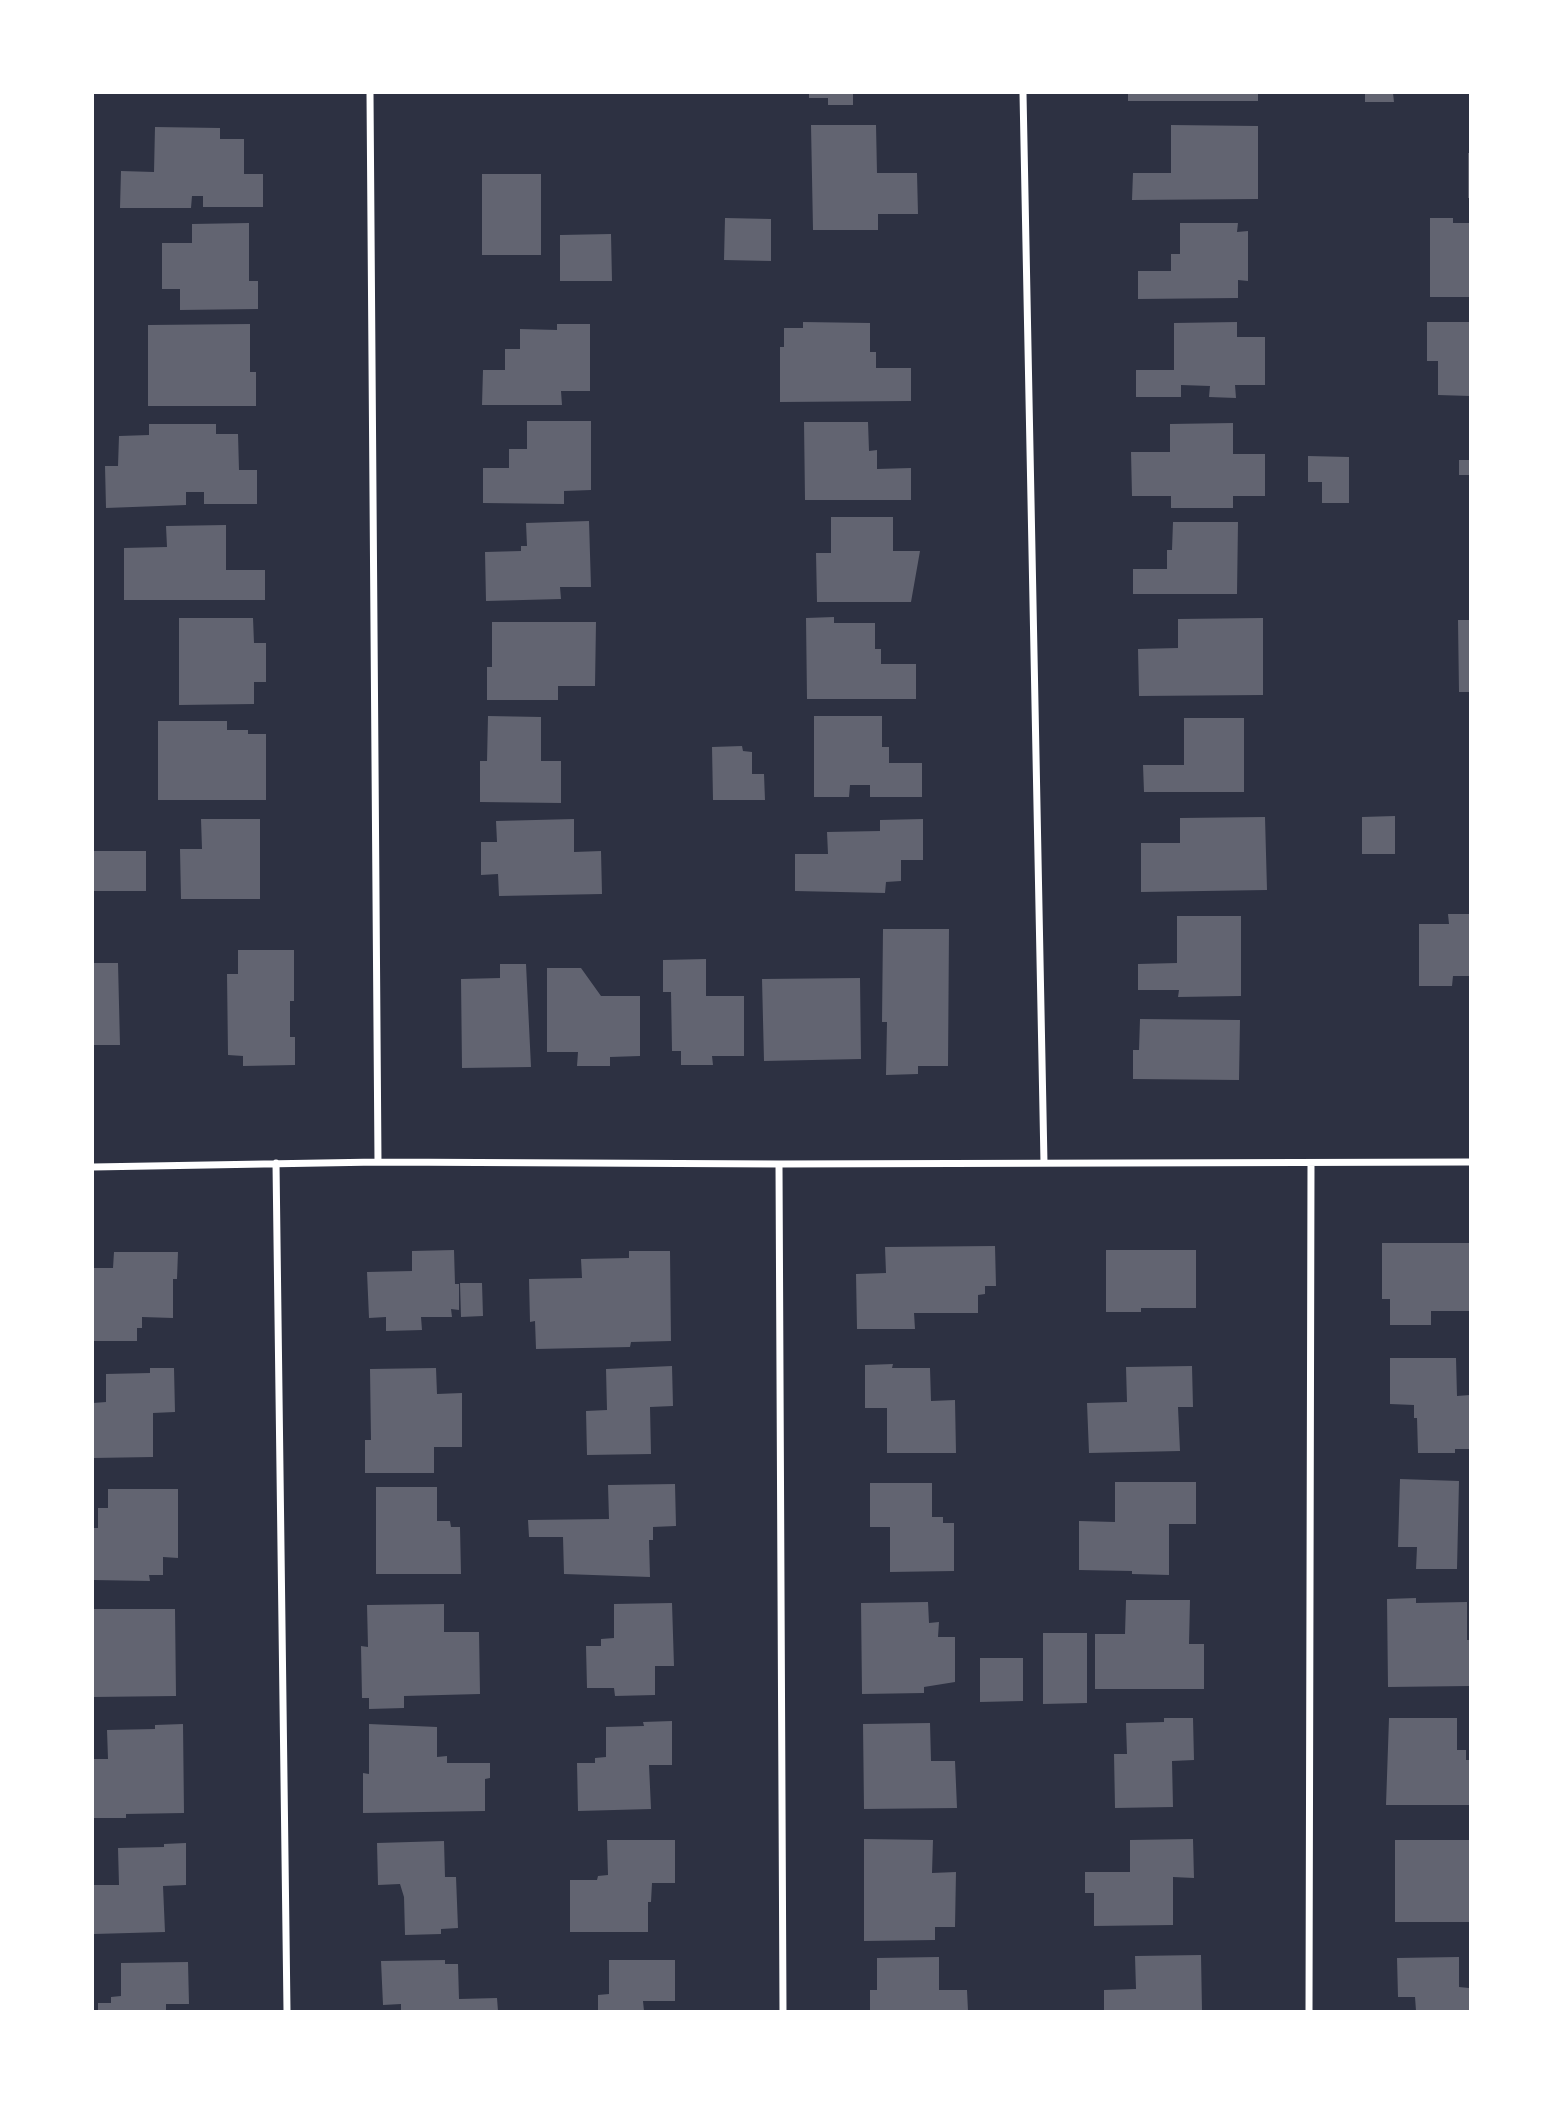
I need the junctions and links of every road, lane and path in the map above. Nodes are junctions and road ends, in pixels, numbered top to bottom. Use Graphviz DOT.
graph roads {
  1 [pos="370,93"];
  2 [pos="1023,93"];
  3 [pos="378,1162"];
  4 [pos="1470,1162"];
  5 [pos="276,1163"];
  6 [pos="1044,1163"];
  7 [pos="1311,1163"];
  8 [pos="779,1164"];
  9 [pos="93,1167"];
  10 [pos="287,2011"];
  11 [pos="783,2011"];
  12 [pos="1309,2011"];
  1 -- 3 [label="street"];
  2 -- 6 [label="street"];
  3 -- 5 [label="street"];
  3 -- 8 [label="street"];
  4 -- 7 [label="street"];
  5 -- 9 [label="street"];
  5 -- 10 [label="street"];
  6 -- 7 [label="street"];
  6 -- 8 [label="street"];
  7 -- 12 [label="street"];
  8 -- 11 [label="street"];
}
